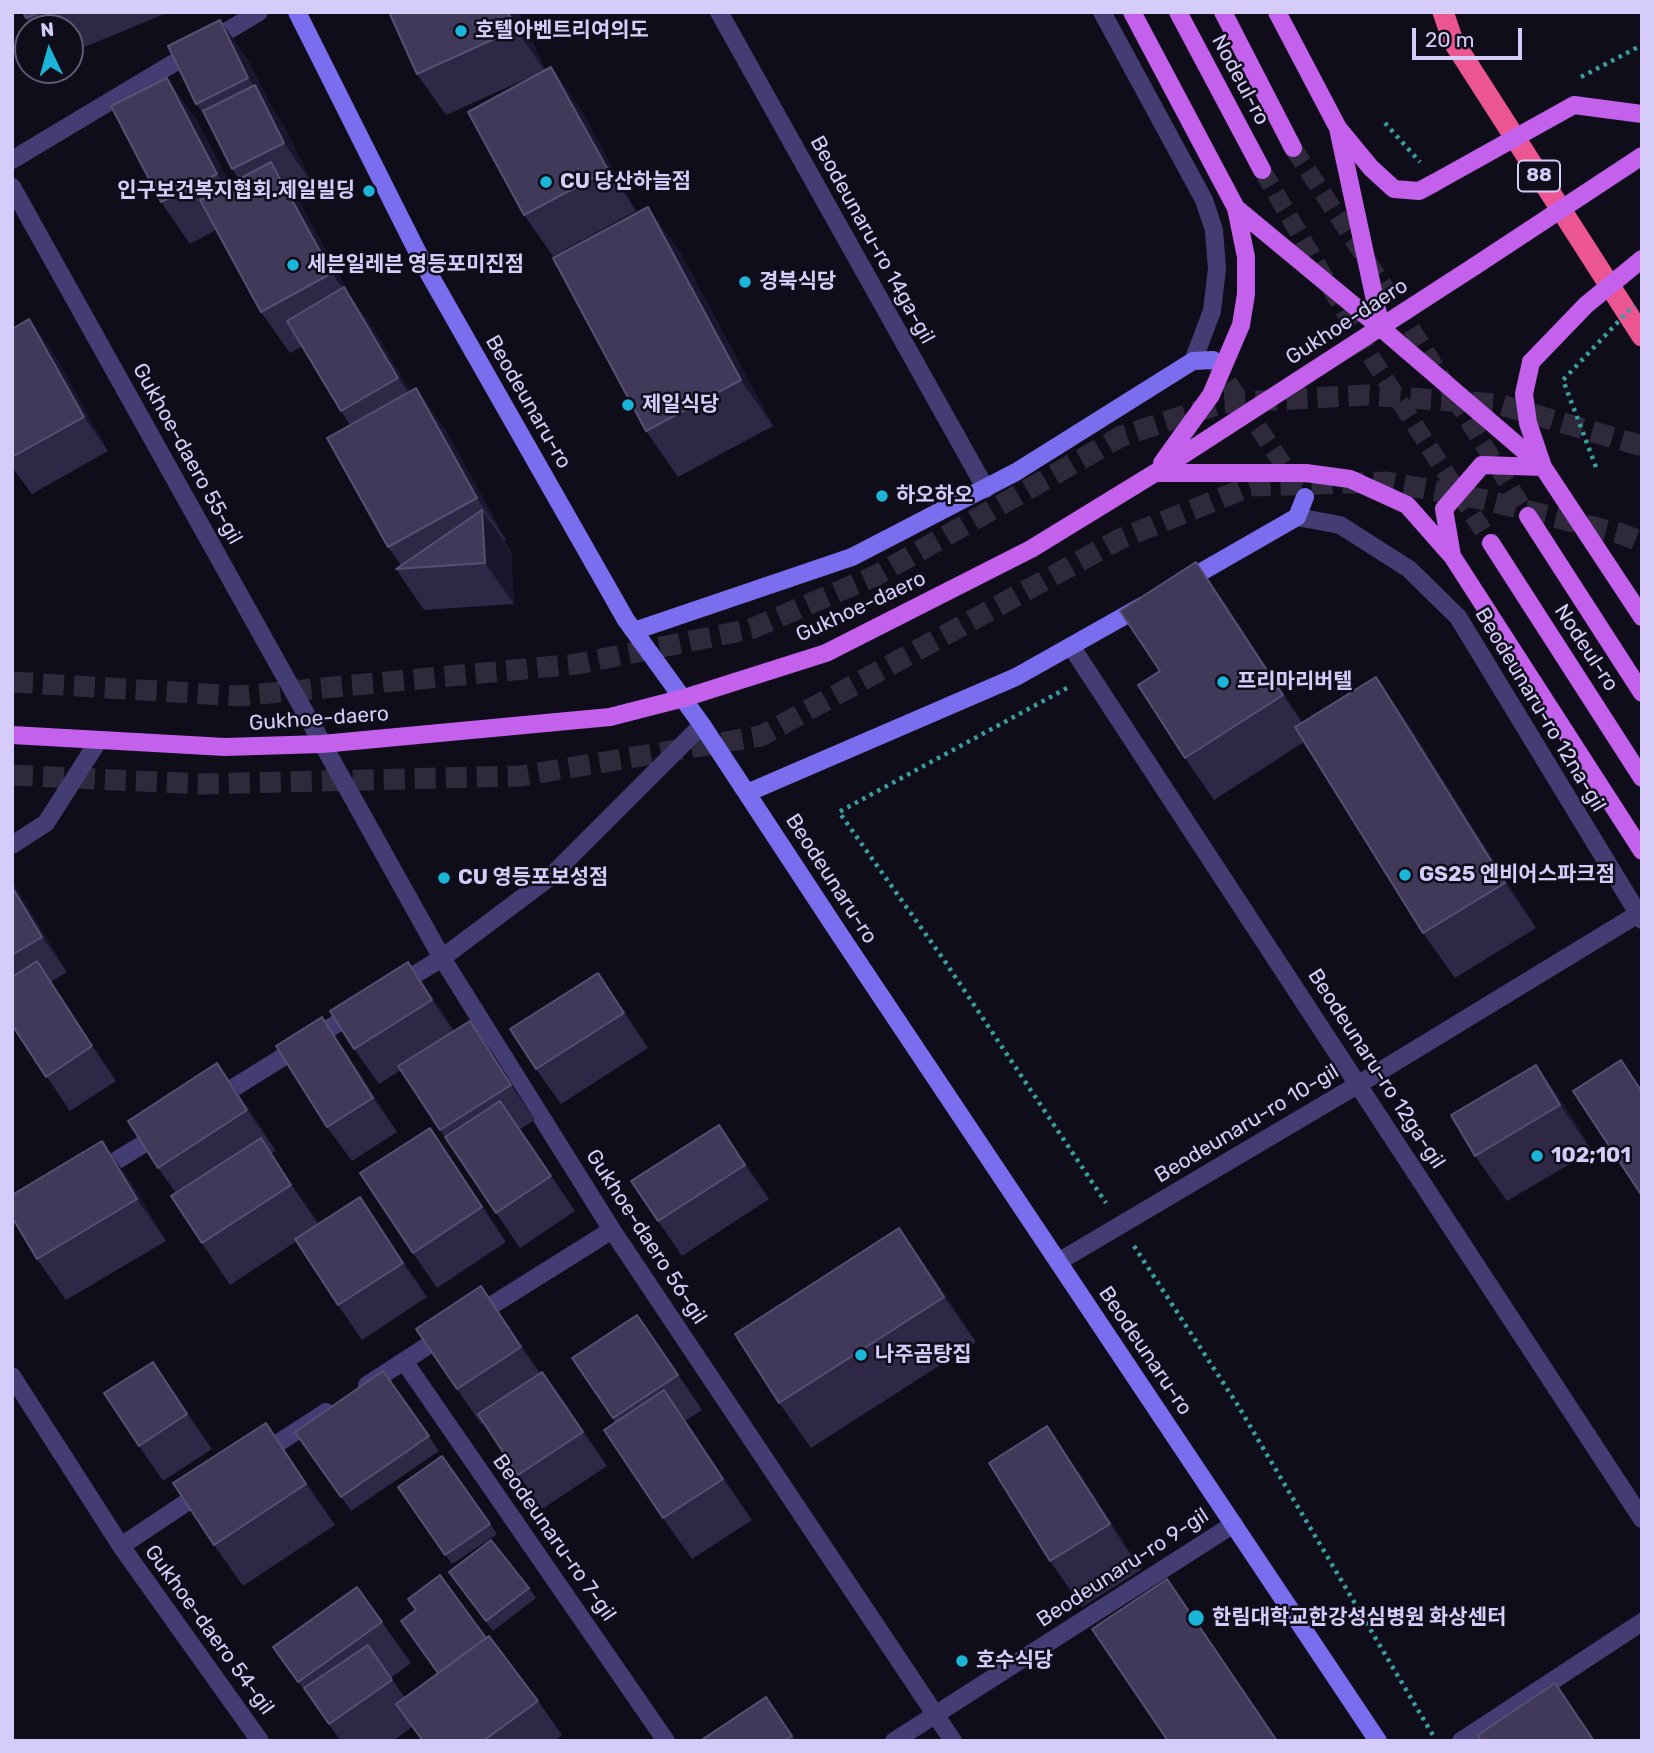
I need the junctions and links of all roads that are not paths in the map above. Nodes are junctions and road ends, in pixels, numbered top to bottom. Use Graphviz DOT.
graph roads {
  1 [pos="259,12"];
  2 [pos="297,12"];
  3 [pos="719,12"];
  4 [pos="1102,12"];
  5 [pos="1132,12"];
  6 [pos="1178,12"];
  7 [pos="1223,12"];
  8 [pos="1277,12"];
  9 [pos="1437,12"];
  10 [pos="1443,12"];
  11 [pos="1452,41"];
  12 [pos="1642,114"];
  13 [pos="1338,128"];
  14 [pos="1293,148"];
  15 [pos="1642,156"];
  16 [pos="12,160"];
  17 [pos="1262,170"];
  18 [pos="12,187"];
  19 [pos="1236,208"];
  20 [pos="1642,259"];
  21 [pos="1381,328"];
  22 [pos="1642,337"];
  23 [pos="1213,360"];
  24 [pos="1194,361"];
  25 [pos="1544,467"];
  26 [pos="1154,472"];
  27 [pos="986,489"];
  28 [pos="1305,497"];
  29 [pos="1528,516"];
  30 [pos="1297,517"];
  31 [pos="1491,543"];
  32 [pos="1452,556"];
  33 [pos="1642,617"];
  34 [pos="634,631"];
  35 [pos="1071,646"];
  36 [pos="1642,693"];
  37 [pos="684,698"];
  38 [pos="702,725"];
  39 [pos="12,734"];
  40 [pos="99,740"];
  41 [pos="323,744"];
  42 [pos="1642,778"];
  43 [pos="747,793"];
  44 [pos="12,845"];
  45 [pos="1642,851"];
  46 [pos="1640,917"];
  47 [pos="442,958"];
  48 [pos="1359,1084"];
  49 [pos="198,1110"];
  50 [pos="175,1125"];
  51 [pos="82,1183"];
  52 [pos="612,1230"];
  53 [pos="1058,1262"];
  54 [pos="404,1361"];
  55 [pos="12,1376"];
  56 [pos="252,1460"];
  57 [pos="216,1483"];
  58 [pos="1642,1519"];
  59 [pos="1234,1524"];
  60 [pos="121,1546"];
  61 [pos="1642,1622"];
  62 [pos="936,1715"];
  63 [pos="260,1741"];
  64 [pos="666,1741"];
  65 [pos="894,1741"];
  66 [pos="953,1741"];
  67 [pos="1378,1741"];
  68 [pos="1461,1741"];
  1 -- 16 [label="street"];
  2 -- 34 [label="main road, Beodeunaru-ro"];
  3 -- 27 [label="street, Beodeunaru-ro 14ga-gil"];
  4 -- 24 [label="street"];
  5 -- 19 [label="main road"];
  6 -- 17 [label="main road, Nodeul-ro"];
  7 -- 14 [label="main road, Nodeul-ro"];
  8 -- 13 [label="main road"];
  9 -- 11 [label="highway"];
  10 -- 11 [label="highway, 88"];
  11 -- 22 [label="highway, 88"];
  12 -- 13 [label="main road, bridge"];
  13 -- 21 [label="main road"];
  15 -- 21 [label="main road, Gukhoe-daero, bridge"];
  18 -- 41 [label="street, Gukhoe-daero 55-gil"];
  19 -- 21 [label="main road"];
  19 -- 26 [label="main road"];
  20 -- 25 [label="main road, bridge"];
  21 -- 25 [label="main road"];
  21 -- 26 [label="main road, Gukhoe-daero"];
  23 -- 24 [label="main road"];
  24 -- 27 [label="main road"];
  25 -- 32 [label="main road"];
  25 -- 33 [label="main road"];
  26 -- 32 [label="main road"];
  26 -- 37 [label="main road, Gukhoe-daero"];
  27 -- 34 [label="main road"];
  28 -- 30 [label="main road"];
  29 -- 36 [label="main road, Nodeul-ro"];
  30 -- 35 [label="main road"];
  30 -- 46 [label="street, Beodeunaru-ro 12na-gil"];
  31 -- 42 [label="main road, Nodeul-ro"];
  32 -- 45 [label="main road"];
  34 -- 37 [label="main road, Beodeunaru-ro"];
  35 -- 43 [label="main road"];
  35 -- 48 [label="street, Beodeunaru-ro 12ga-gil"];
  37 -- 38 [label="main road, Beodeunaru-ro"];
  37 -- 41 [label="main road, Gukhoe-daero"];
  38 -- 43 [label="main road, Beodeunaru-ro"];
  38 -- 47 [label="street"];
  39 -- 40 [label="main road, Gukhoe-daero"];
  40 -- 41 [label="main road, Gukhoe-daero"];
  40 -- 44 [label="street"];
  41 -- 47 [label="street, Gukhoe-daero 56-gil"];
  43 -- 53 [label="main road, Beodeunaru-ro"];
  46 -- 48 [label="street, Beodeunaru-ro 10-gil"];
  47 -- 49 [label="street"];
  47 -- 52 [label="street, Gukhoe-daero 56-gil"];
  48 -- 53 [label="street, Beodeunaru-ro 10-gil"];
  48 -- 58 [label="street, Beodeunaru-ro 12ga-gil"];
  50 -- 51 [label="street"];
  52 -- 54 [label="street"];
  52 -- 62 [label="street, Gukhoe-daero 56-gil"];
  53 -- 59 [label="main road, Beodeunaru-ro"];
  54 -- 56 [label="street"];
  54 -- 64 [label="street, Beodeunaru-ro 7-gil"];
  55 -- 60 [label="street, Gukhoe-daero 54-gil"];
  57 -- 60 [label="street, Gukhoe-daero 54-gil"];
  59 -- 62 [label="street, Beodeunaru-ro 9-gil"];
  59 -- 67 [label="main road, Beodeunaru-ro"];
  60 -- 63 [label="street, Gukhoe-daero 54-gil"];
  61 -- 68 [label="street"];
  62 -- 65 [label="street, Beodeunaru-ro 9-gil"];
  62 -- 66 [label="street, Gukhoe-daero 56-gil"];
}
